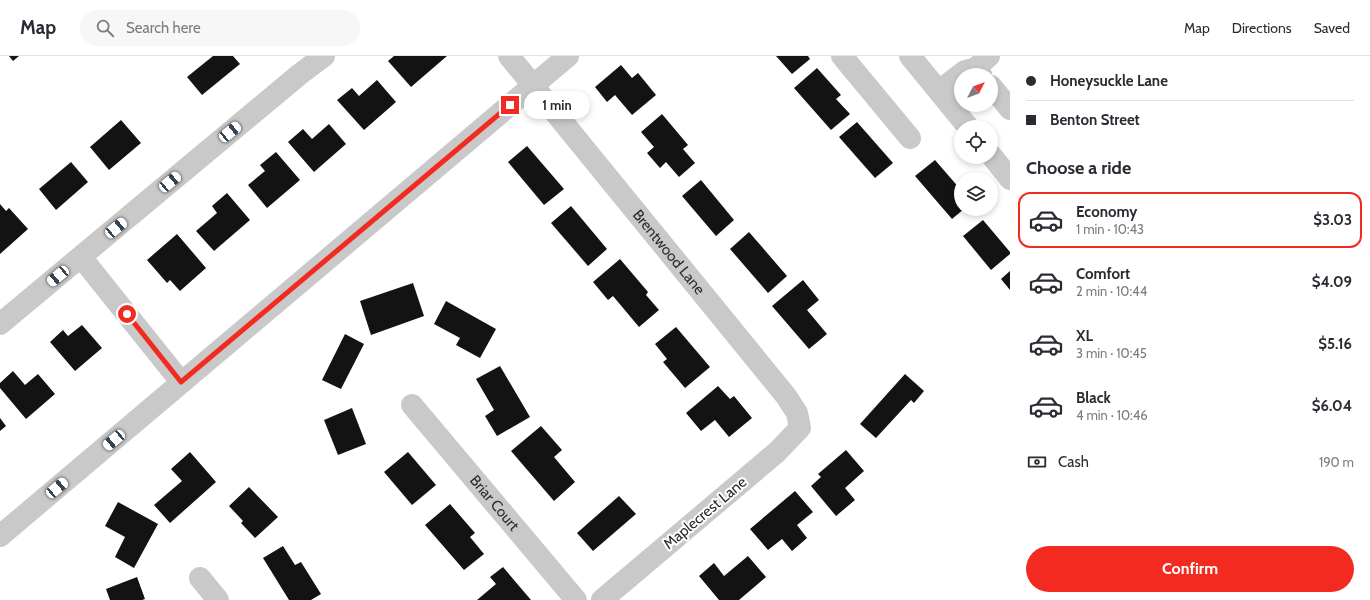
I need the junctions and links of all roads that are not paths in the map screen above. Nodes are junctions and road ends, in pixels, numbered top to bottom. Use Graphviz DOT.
graph roads {
  1 [pos="324,56"];
  2 [pos="509,56"];
  3 [pos="568,56"];
  4 [pos="842,56"];
  5 [pos="910,56"];
  6 [pos="982,66"];
  7 [pos="533,85"];
  8 [pos="939,91"];
  9 [pos="998,94"];
  10 [pos="1010,109"];
  11 [pos="962,120"];
  12 [pos="910,138"];
  13 [pos="998,163"];
  14 [pos="1010,178"];
  15 [pos="81,256"];
  16 [pos="0,324"];
  17 [pos="181,382"];
  18 [pos="412,405"];
  19 [pos="799,422"];
  20 [pos="0,536"];
  21 [pos="200,578"];
  22 [pos="218,600"];
  23 [pos="576,600"];
  24 [pos="602,600"];
  1 -- 15 [label="street"];
  2 -- 7 [label="street, Brentwood Lane"];
  3 -- 7 [label="street"];
  4 -- 12 [label="street"];
  5 -- 8 [label="street"];
  6 -- 8 [label="street"];
  7 -- 17 [label="street"];
  7 -- 19 [label="street, Brentwood Lane"];
  8 -- 11 [label="street"];
  9 -- 10 [label="street"];
  13 -- 14 [label="street"];
  15 -- 16 [label="street"];
  15 -- 17 [label="street"];
  17 -- 20 [label="street"];
  18 -- 23 [label="street, Briar Court"];
  19 -- 24 [label="street, Maplecrest Lane"];
  21 -- 22 [label="street"];
}
